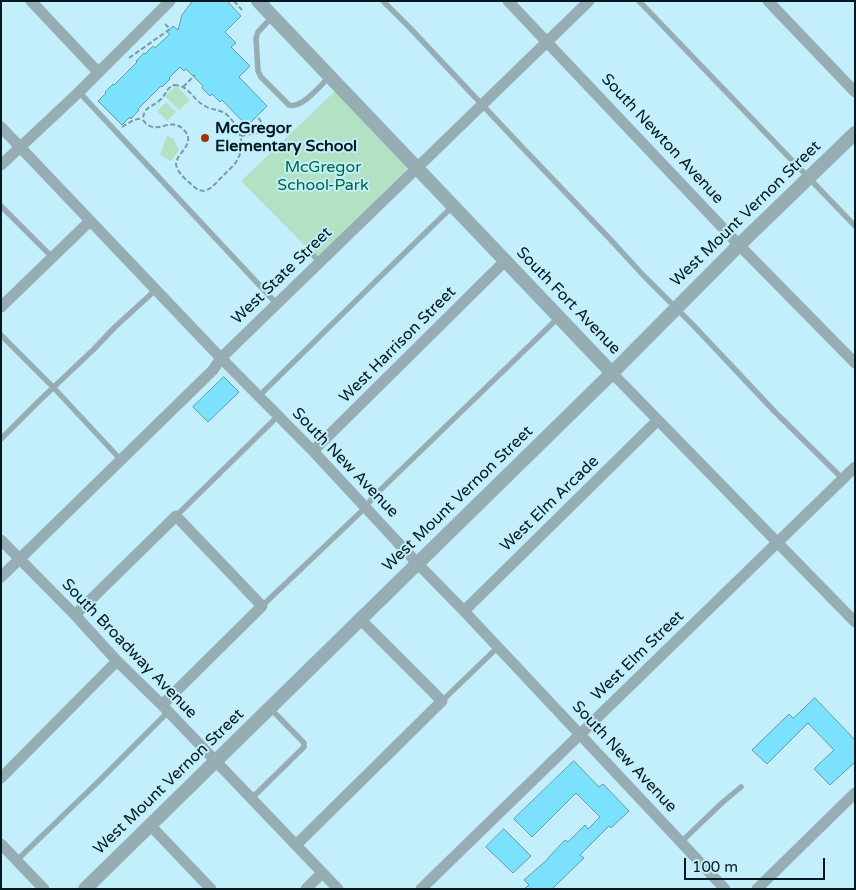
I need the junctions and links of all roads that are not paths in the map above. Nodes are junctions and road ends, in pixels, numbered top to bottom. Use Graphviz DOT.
graph roads {
  1 [pos="31,1"];
  2 [pos="170,1"];
  3 [pos="258,1"];
  4 [pos="383,1"];
  5 [pos="508,1"];
  6 [pos="589,1"];
  7 [pos="639,1"];
  8 [pos="768,1"];
  9 [pos="273,16"];
  10 [pos="547,42"];
  11 [pos="98,72"];
  12 [pos="330,76"];
  13 [pos="78,92"];
  14 [pos="855,92"];
  15 [pos="482,105"];
  16 [pos="1,127"];
  17 [pos="855,133"];
  18 [pos="21,148"];
  19 [pos="1,165"];
  20 [pos="418,169"];
  21 [pos="808,178"];
  22 [pos="1,206"];
  23 [pos="454,206"];
  24 [pos="90,221"];
  25 [pos="855,226"];
  26 [pos="739,245"];
  27 [pos="310,252"];
  28 [pos="52,257"];
  29 [pos="505,261"];
  30 [pos="320,262"];
  31 [pos="155,289"];
  32 [pos="278,304"];
  33 [pos="1,307"];
  34 [pos="676,308"];
  35 [pos="559,317"];
  36 [pos="1,335"];
  37 [pos="221,358"];
  38 [pos="855,363"];
  39 [pos="612,373"];
  40 [pos="53,387"];
  41 [pos="258,396"];
  42 [pos="278,416"];
  43 [pos="658,420"];
  44 [pos="1,440"];
  45 [pos="313,451"];
  46 [pos="121,460"];
  47 [pos="855,467"];
  48 [pos="843,479"];
  49 [pos="365,508"];
  50 [pos="176,516"];
  51 [pos="1,540"];
  52 [pos="778,543"];
  53 [pos="20,559"];
  54 [pos="417,563"];
  55 [pos="1,577"];
  56 [pos="262,606"];
  57 [pos="464,611"];
  58 [pos="75,615"];
  59 [pos="360,619"];
  60 [pos="855,622"];
  61 [pos="498,647"];
  62 [pos="117,661"];
  63 [pos="442,701"];
  64 [pos="270,708"];
  65 [pos="165,709"];
  66 [pos="580,734"];
  67 [pos="214,761"];
  68 [pos="1,778"];
  69 [pos="741,787"];
  70 [pos="855,793"];
  71 [pos="251,799"];
  72 [pos="150,824"];
  73 [pos="681,842"];
  74 [pos="1,844"];
  75 [pos="296,845"];
  76 [pos="17,860"];
  77 [pos="322,872"];
  78 [pos="44,889"];
  79 [pos="85,889"];
  80 [pos="212,889"];
  81 [pos="306,889"];
  82 [pos="338,889"];
  83 [pos="421,889"];
  84 [pos="725,889"];
  85 [pos="757,889"];
  1 -- 11 [label="street"];
  2 -- 11 [label="street"];
  3 -- 9 [label="street, South Fort Avenue"];
  4 -- 15 [label="lane"];
  5 -- 10 [label="street, South Newton Avenue"];
  6 -- 10 [label="street, West State Street"];
  7 -- 21 [label="lane"];
  8 -- 14 [label="street"];
  9 -- 12 [label="street, South Fort Avenue"];
  9 -- 12 [label="lane"];
  10 -- 15 [label="street, West State Street"];
  10 -- 26 [label="street, South Newton Avenue"];
  11 -- 13 [label="street"];
  12 -- 20 [label="street, South Fort Avenue"];
  13 -- 18 [label="street"];
  13 -- 32 [label="lane"];
  15 -- 20 [label="street, West State Street"];
  15 -- 34 [label="lane"];
  16 -- 18 [label="street, South New Avenue"];
  17 -- 21 [label="street, West Mount Vernon Street"];
  18 -- 19 [label="street"];
  18 -- 24 [label="street, South New Avenue"];
  20 -- 23 [label="street, South Fort Avenue"];
  20 -- 30 [label="street, West State Street"];
  21 -- 25 [label="lane"];
  21 -- 26 [label="street, West Mount Vernon Street"];
  22 -- 28 [label="lane"];
  23 -- 29 [label="street, South Fort Avenue"];
  23 -- 41 [label="lane"];
  24 -- 28 [label="street"];
  24 -- 31 [label="street, South New Avenue"];
  26 -- 34 [label="street, West Mount Vernon Street"];
  26 -- 38 [label="street, South Newton Avenue"];
  27 -- 30 [label="lane"];
  28 -- 33 [label="street"];
  29 -- 35 [label="street, South Fort Avenue"];
  29 -- 45 [label="street, West Harrison Street"];
  30 -- 32 [label="street, West State Street"];
  31 -- 37 [label="street, South New Avenue"];
  31 -- 40 [label="lane"];
  32 -- 37 [label="street, West State Street"];
  34 -- 39 [label="street, West Mount Vernon Street"];
  34 -- 48 [label="lane"];
  35 -- 39 [label="street, South Fort Avenue"];
  35 -- 49 [label="lane"];
  36 -- 40 [label="lane"];
  37 -- 41 [label="street, South New Avenue"];
  37 -- 46 [label="street, West State Street"];
  39 -- 43 [label="street, South Fort Avenue"];
  39 -- 54 [label="street, West Mount Vernon Street"];
  40 -- 44 [label="lane"];
  40 -- 46 [label="lane"];
  41 -- 42 [label="street, South New Avenue"];
  42 -- 45 [label="street, South New Avenue"];
  42 -- 50 [label="lane"];
  43 -- 52 [label="street, South Fort Avenue"];
  43 -- 57 [label="street, West Elm Arcade"];
  45 -- 49 [label="street, South New Avenue"];
  46 -- 53 [label="street, West State Street"];
  47 -- 48 [label="street, West Elm Street"];
  48 -- 52 [label="street, West Elm Street"];
  49 -- 54 [label="street, South New Avenue"];
  49 -- 56 [label="lane"];
  50 -- 56 [label="street"];
  50 -- 58 [label="street"];
  51 -- 53 [label="street, South Broadway Avenue"];
  52 -- 60 [label="street, South Fort Avenue"];
  52 -- 66 [label="street, West Elm Street"];
  53 -- 55 [label="street, West State Street"];
  53 -- 58 [label="street, South Broadway Avenue"];
  54 -- 57 [label="street, South New Avenue"];
  54 -- 59 [label="street, West Mount Vernon Street"];
  56 -- 65 [label="street"];
  57 -- 61 [label="street, South New Avenue"];
  58 -- 62 [label="street, South Broadway Avenue"];
  59 -- 63 [label="street"];
  59 -- 64 [label="street, West Mount Vernon Street"];
  61 -- 63 [label="lane"];
  61 -- 66 [label="street, South New Avenue"];
  62 -- 65 [label="street, South Broadway Avenue"];
  62 -- 68 [label="street"];
  63 -- 75 [label="street"];
  64 -- 67 [label="street, West Mount Vernon Street"];
  64 -- 71 [label="lane"];
  65 -- 67 [label="street, South Broadway Avenue"];
  65 -- 76 [label="lane"];
  66 -- 73 [label="street, South New Avenue"];
  66 -- 83 [label="street, West Elm Street"];
  67 -- 71 [label="street, South Broadway Avenue"];
  67 -- 72 [label="street, West Mount Vernon Street"];
  69 -- 73 [label="lane"];
  70 -- 85 [label="street"];
  71 -- 75 [label="street, South Broadway Avenue"];
  72 -- 79 [label="street, West Mount Vernon Street"];
  72 -- 80 [label="street"];
  73 -- 84 [label="street, South New Avenue"];
  74 -- 76 [label="street"];
  75 -- 77 [label="street, South Broadway Avenue"];
  76 -- 78 [label="street"];
  77 -- 81 [label="street"];
  77 -- 82 [label="street, South Broadway Avenue"];
}
